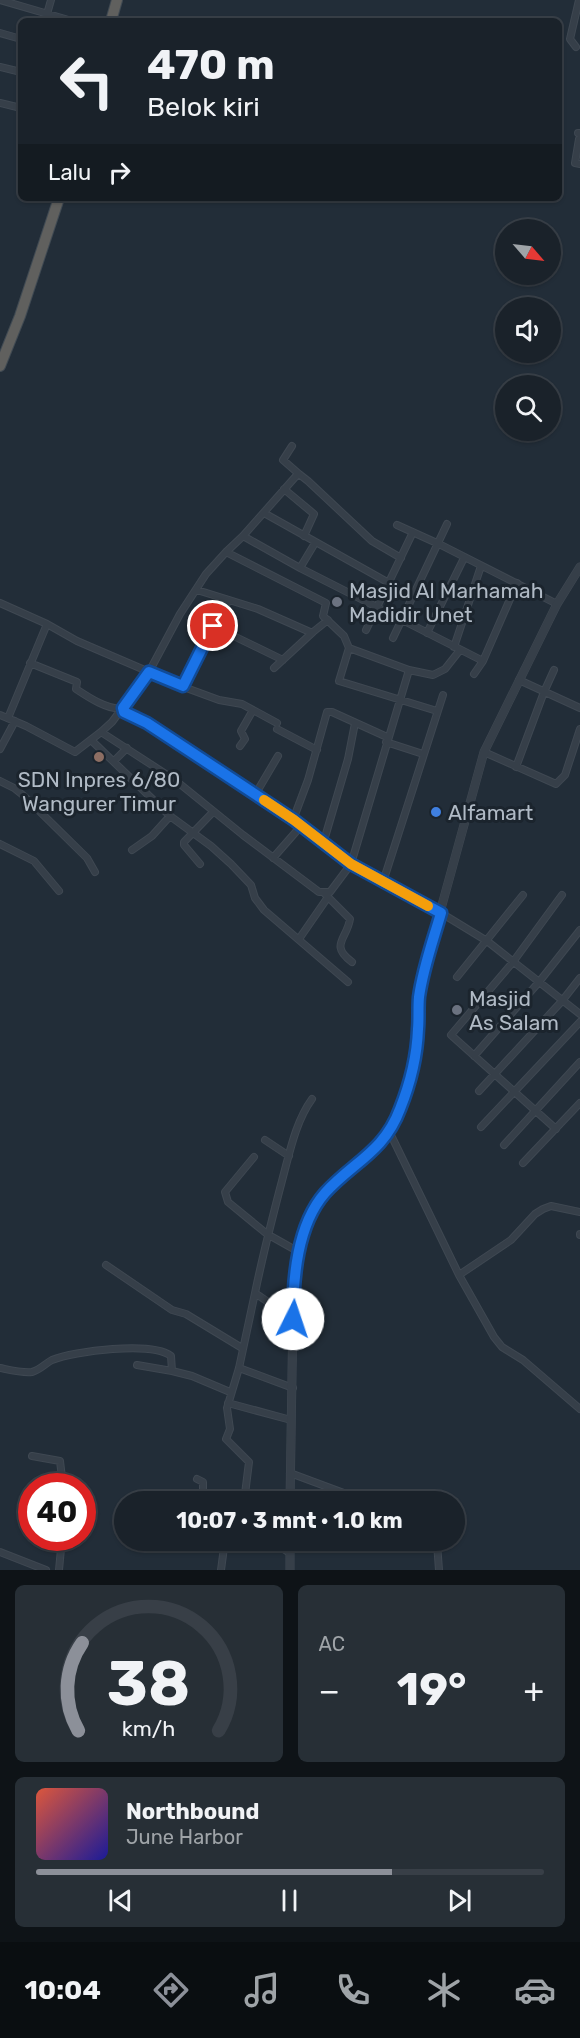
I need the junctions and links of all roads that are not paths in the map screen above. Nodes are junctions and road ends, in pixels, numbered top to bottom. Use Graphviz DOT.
graph roads {
  1 [pos="0,0"];
  2 [pos="51,0"];
  3 [pos="117,0"];
  4 [pos="579,0"];
  5 [pos="47,14"];
  6 [pos="61,18"];
  7 [pos="112,18"];
  8 [pos="0,33"];
  9 [pos="18,38"];
  10 [pos="576,47"];
  11 [pos="0,67"];
  12 [pos="18,71"];
  13 [pos="0,103"];
  14 [pos="18,107"];
  15 [pos="579,135"];
  16 [pos="580,164"];
  17 [pos="57,201"];
  18 [pos="0,366"];
  19 [pos="292,446"];
  20 [pos="299,474"];
  21 [pos="284,489"];
  22 [pos="264,513"];
  23 [pos="447,524"];
  24 [pos="397,525"];
  25 [pos="412,532"];
  26 [pos="243,536"];
  27 [pos="304,536"];
  28 [pos="315,543"];
  29 [pos="438,544"];
  30 [pos="225,552"];
  31 [pos="401,558"];
  32 [pos="464,558"];
  33 [pos="481,566"];
  34 [pos="300,568"];
  35 [pos="579,570"];
  36 [pos="389,583"];
  37 [pos="517,583"];
  38 [pos="197,590"];
  39 [pos="229,600"];
  40 [pos="0,603"];
  41 [pos="557,604"];
  42 [pos="376,607"];
  43 [pos="403,619"];
  44 [pos="328,620"];
  45 [pos="47,624"];
  46 [pos="213,626"];
  47 [pos="366,630"];
  48 [pos="313,632"];
  49 [pos="427,633"];
  50 [pos="393,638"];
  51 [pos="349,648"];
  52 [pos="457,649"];
  53 [pos="283,660"];
  54 [pos="483,661"];
  55 [pos="30,663"];
  56 [pos="274,668"];
  57 [pos="409,670"];
  58 [pos="554,670"];
  59 [pos="149,672"];
  60 [pos="474,674"];
  61 [pos="519,680"];
  62 [pos="183,686"];
  63 [pos="544,692"];
  64 [pos="442,695"];
  65 [pos="399,700"];
  66 [pos="123,708"];
  67 [pos="580,708"];
  68 [pos="253,710"];
  69 [pos="437,711"];
  70 [pos="0,716"];
  71 [pos="12,719"];
  72 [pos="355,723"];
  73 [pos="580,729"];
  74 [pos="101,732"];
  75 [pos="387,739"];
  76 [pos="91,740"];
  77 [pos="578,740"];
  78 [pos="240,746"];
  79 [pos="127,748"];
  80 [pos="0,749"];
  81 [pos="317,750"];
  82 [pos="484,752"];
  83 [pos="423,754"];
  84 [pos="278,756"];
  85 [pos="114,761"];
  86 [pos="516,767"];
  87 [pos="0,781"];
  88 [pos="255,795"];
  89 [pos="213,812"];
  90 [pos="170,816"];
  91 [pos="294,820"];
  92 [pos="301,826"];
  93 [pos="194,833"];
  94 [pos="0,844"];
  95 [pos="323,844"];
  96 [pos="132,850"];
  97 [pos="273,858"];
  98 [pos="200,864"];
  99 [pos="351,864"];
  100 [pos="94,872"];
  101 [pos="383,882"];
  102 [pos="59,891"];
  103 [pos="327,895"];
  104 [pos="523,895"];
  105 [pos="562,895"];
  106 [pos="441,913"];
  107 [pos="580,930"];
  108 [pos="299,939"];
  109 [pos="486,941"];
  110 [pos="352,962"];
  111 [pos="513,962"];
  112 [pos="457,977"];
  113 [pos="580,978"];
  114 [pos="348,982"];
  115 [pos="539,982"];
  116 [pos="562,1001"];
  117 [pos="580,1014"];
  118 [pos="580,1022"];
  119 [pos="474,1056"];
  120 [pos="580,1062"];
  121 [pos="495,1074"];
  122 [pos="479,1091"];
  123 [pos="515,1092"];
  124 [pos="312,1099"];
  125 [pos="580,1103"];
  126 [pos="536,1110"];
  127 [pos="481,1127"];
  128 [pos="556,1129"];
  129 [pos="390,1132"];
  130 [pos="265,1140"];
  131 [pos="504,1145"];
  132 [pos="289,1156"];
  133 [pos="254,1157"];
  134 [pos="523,1163"];
  135 [pos="580,1212"];
  136 [pos="267,1234"];
  137 [pos="299,1252"];
  138 [pos="106,1265"];
  139 [pos="459,1275"];
  140 [pos="255,1293"];
  141 [pos="293,1319"];
  142 [pos="242,1348"];
  143 [pos="137,1365"];
  144 [pos="0,1368"];
  145 [pos="239,1368"];
  146 [pos="172,1371"];
  147 [pos="293,1388"];
  148 [pos="230,1392"];
  149 [pos="228,1402"];
  150 [pos="580,1409"];
  151 [pos="291,1420"];
  152 [pos="32,1456"];
  153 [pos="61,1473"];
  154 [pos="290,1473"];
  155 [pos="197,1479"];
  156 [pos="203,1491"];
  157 [pos="245,1491"];
  158 [pos="290,1491"];
  159 [pos="338,1491"];
  160 [pos="61,1551"];
  161 [pos="224,1551"];
  162 [pos="287,1551"];
  163 [pos="438,1551"];
  164 [pos="0,1552"];
  165 [pos="290,1553"];
  166 [pos="46,1570"];
  167 [pos="59,1570"];
  168 [pos="221,1570"];
  169 [pos="291,1570"];
  170 [pos="439,1570"];
  1 -- 5 [label="street"];
  2 -- 5 [label="street"];
  3 -- 7 [label="highway"];
  4 -- 10 [label="street"];
  5 -- 6 [label="street"];
  8 -- 9 [label="street"];
  11 -- 12 [label="street"];
  13 -- 14 [label="street"];
  15 -- 16 [label="street"];
  17 -- 18 [label="highway"];
  19 -- 20 [label="street"];
  20 -- 21 [label="street"];
  20 -- 31 [label="street"];
  21 -- 22 [label="street"];
  21 -- 27 [label="street"];
  22 -- 26 [label="street"];
  22 -- 27 [label="street"];
  23 -- 29 [label="street"];
  24 -- 25 [label="street"];
  25 -- 29 [label="street"];
  25 -- 31 [label="street"];
  26 -- 30 [label="street"];
  26 -- 34 [label="street"];
  27 -- 28 [label="street"];
  28 -- 34 [label="street"];
  28 -- 36 [label="street"];
  29 -- 32 [label="street"];
  29 -- 43 [label="street"];
  30 -- 38 [label="street"];
  30 -- 44 [label="street"];
  31 -- 36 [label="street"];
  32 -- 33 [label="street"];
  32 -- 49 [label="street"];
  33 -- 37 [label="street"];
  33 -- 52 [label="street"];
  34 -- 42 [label="street"];
  35 -- 41 [label="street"];
  36 -- 42 [label="street"];
  37 -- 41 [label="street"];
  37 -- 54 [label="street"];
  38 -- 39 [label="street"];
  38 -- 59 [label="street"];
  39 -- 46 [label="street"];
  39 -- 48 [label="street"];
  40 -- 45 [label="street"];
  41 -- 61 [label="street"];
  42 -- 43 [label="street"];
  42 -- 47 [label="street"];
  43 -- 49 [label="street"];
  43 -- 50 [label="street"];
  44 -- 48 [label="street"];
  44 -- 51 [label="street"];
  45 -- 55 [label="street"];
  45 -- 59 [label="street"];
  46 -- 53 [label="street"];
  46 -- 62 [label="street"];
  48 -- 53 [label="street"];
  49 -- 52 [label="street"];
  51 -- 57 [label="street"];
  51 -- 65 [label="street"];
  52 -- 54 [label="street"];
  52 -- 57 [label="street"];
  53 -- 56 [label="street"];
  54 -- 60 [label="street"];
  55 -- 66 [label="street"];
  55 -- 71 [label="street"];
  57 -- 65 [label="street"];
  58 -- 63 [label="street"];
  59 -- 62 [label="street"];
  59 -- 66 [label="street"];
  61 -- 63 [label="street"];
  61 -- 82 [label="street"];
  62 -- 68 [label="street"];
  63 -- 67 [label="street"];
  63 -- 86 [label="street"];
  64 -- 69 [label="street"];
  65 -- 69 [label="street"];
  65 -- 75 [label="street"];
  66 -- 74 [label="street"];
  66 -- 88 [label="street"];
  68 -- 78 [label="street"];
  68 -- 81 [label="street"];
  69 -- 83 [label="street"];
  70 -- 71 [label="street"];
  71 -- 76 [label="street"];
  71 -- 80 [label="street"];
  72 -- 75 [label="street"];
  72 -- 81 [label="street"];
  72 -- 95 [label="street"];
  73 -- 77 [label="street"];
  74 -- 76 [label="street"];
  74 -- 79 [label="street"];
  75 -- 83 [label="street"];
  75 -- 99 [label="street"];
  76 -- 85 [label="street"];
  77 -- 86 [label="street"];
  79 -- 85 [label="street"];
  79 -- 89 [label="street"];
  81 -- 91 [label="street"];
  82 -- 86 [label="street"];
  82 -- 106 [label="street"];
  83 -- 101 [label="street"];
  84 -- 88 [label="street"];
  85 -- 90 [label="street"];
  87 -- 100 [label="street"];
  88 -- 91 [label="street"];
  89 -- 93 [label="street"];
  89 -- 97 [label="street"];
  90 -- 93 [label="street"];
  90 -- 96 [label="street"];
  91 -- 92 [label="street"];
  92 -- 95 [label="street"];
  92 -- 97 [label="street"];
  93 -- 98 [label="street"];
  93 -- 108 [label="street"];
  94 -- 102 [label="street"];
  95 -- 99 [label="street"];
  97 -- 103 [label="street"];
  99 -- 101 [label="street"];
  99 -- 103 [label="street"];
  101 -- 106 [label="street"];
  103 -- 108 [label="street"];
  103 -- 110 [label="street"];
  104 -- 109 [label="street"];
  105 -- 111 [label="street"];
  106 -- 109 [label="street"];
  106 -- 129 [label="street"];
  107 -- 115 [label="street"];
  108 -- 114 [label="street"];
  109 -- 111 [label="street"];
  109 -- 112 [label="street"];
  111 -- 115 [label="street"];
  111 -- 119 [label="street"];
  113 -- 116 [label="street"];
  115 -- 116 [label="street"];
  115 -- 119 [label="street"];
  116 -- 117 [label="street"];
  116 -- 121 [label="street"];
  118 -- 123 [label="street"];
  119 -- 121 [label="street"];
  120 -- 126 [label="street"];
  121 -- 122 [label="street"];
  121 -- 123 [label="street"];
  123 -- 126 [label="street"];
  123 -- 127 [label="street"];
  124 -- 132 [label="street"];
  125 -- 128 [label="street"];
  126 -- 128 [label="street"];
  126 -- 131 [label="street"];
  128 -- 134 [label="street"];
  129 -- 137 [label="street"];
  129 -- 139 [label="street"];
  130 -- 132 [label="street"];
  132 -- 136 [label="street"];
  133 -- 136 [label="street"];
  135 -- 139 [label="street"];
  136 -- 137 [label="street"];
  136 -- 140 [label="street"];
  137 -- 141 [label="street"];
  138 -- 142 [label="street"];
  139 -- 150 [label="street"];
  140 -- 141 [label="street"];
  140 -- 142 [label="street"];
  141 -- 147 [label="street"];
  142 -- 145 [label="street"];
  143 -- 146 [label="street"];
  144 -- 146 [label="street"];
  145 -- 147 [label="street"];
  145 -- 148 [label="street"];
  146 -- 148 [label="street"];
  147 -- 151 [label="street"];
  148 -- 149 [label="street"];
  149 -- 151 [label="street"];
  149 -- 157 [label="street"];
  151 -- 154 [label="street"];
  152 -- 153 [label="street"];
  154 -- 158 [label="street"];
  154 -- 159 [label="street"];
  155 -- 156 [label="street"];
  160 -- 167 [label="street"];
  161 -- 168 [label="street"];
  162 -- 165 [label="street"];
  163 -- 170 [label="street"];
  164 -- 166 [label="street"];
  165 -- 169 [label="street"];
}
